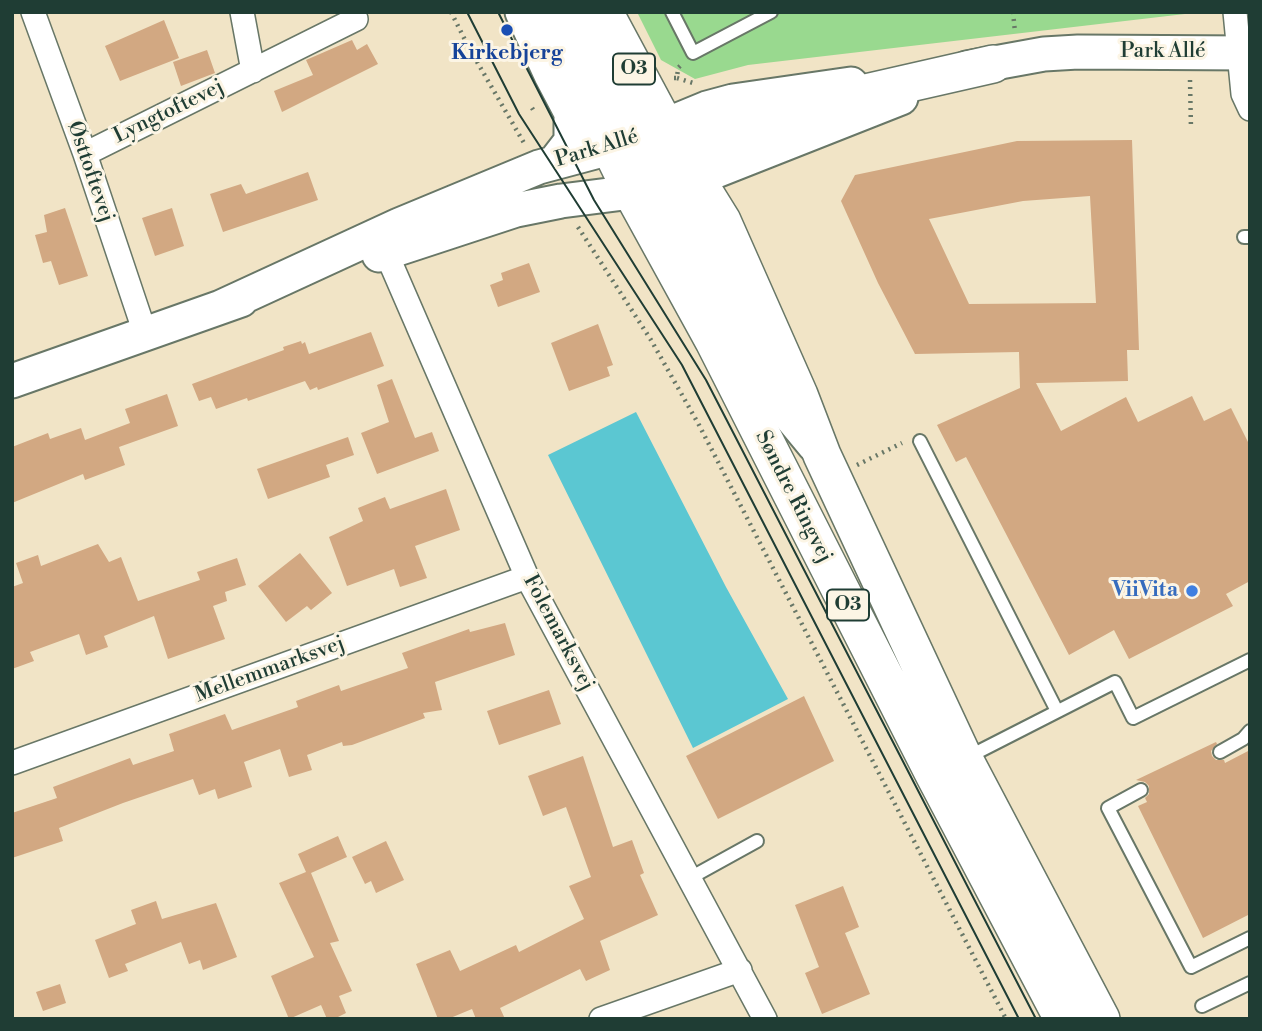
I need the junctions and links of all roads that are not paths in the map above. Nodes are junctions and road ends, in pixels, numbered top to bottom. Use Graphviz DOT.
graph roads {
  1 [pos="33,12"];
  2 [pos="242,12"];
  3 [pos="522,12"];
  4 [pos="544,12"];
  5 [pos="569,12"];
  6 [pos="604,12"];
  7 [pos="672,12"];
  8 [pos="771,12"];
  9 [pos="1235,12"];
  10 [pos="356,19"];
  11 [pos="1244,53"];
  12 [pos="993,64"];
  13 [pos="253,71"];
  14 [pos="1250,109"];
  15 [pos="85,154"];
  16 [pos="655,160"];
  17 [pos="546,165"];
  18 [pos="382,244"];
  19 [pos="145,333"];
  20 [pos="12,381"];
  21 [pos="920,441"];
  22 [pos="527,577"];
  23 [pos="1250,660"];
  24 [pos="1057,711"];
  25 [pos="1250,731"];
  26 [pos="1220,752"];
  27 [pos="964,759"];
  28 [pos="12,763"];
  29 [pos="1141,790"];
  30 [pos="757,841"];
  31 [pos="690,878"];
  32 [pos="1250,938"];
  33 [pos="740,970"];
  34 [pos="1250,982"];
  35 [pos="1202,1006"];
  36 [pos="601,1019"];
  37 [pos="765,1019"];
  38 [pos="1063,1019"];
  39 [pos="1101,1019"];
  1 -- 15 [label="street, Østtoftevej"];
  2 -- 13 [label="street"];
  3 -- 17 [label="street"];
  4 -- 16 [label="main road, Søndre Ringvej / O3"];
  5 -- 16 [label="street"];
  6 -- 16 [label="main road, Søndre Ringvej / O3"];
  7 -- 8 [label="lane"];
  9 -- 11 [label="street"];
  10 -- 13 [label="street, Lyngtoftevej"];
  11 -- 12 [label="street, Park Allé"];
  11 -- 14 [label="street"];
  12 -- 16 [label="main road"];
  13 -- 15 [label="street, Lyngtoftevej"];
  15 -- 19 [label="street, Østtoftevej"];
  16 -- 17 [label="street, Park Allé"];
  16 -- 18 [label="street, Park Allé"];
  16 -- 27 [label="main road, Søndre Ringvej / O3"];
  16 -- 38 [label="main road, Søndre Ringvej / O3"];
  17 -- 18 [label="street, Park Allé"];
  18 -- 19 [label="street, Park Allé"];
  18 -- 22 [label="street, Folemarksvej"];
  19 -- 20 [label="street, Park Allé"];
  21 -- 24 [label="lane"];
  22 -- 28 [label="street, Mellemmarksvej"];
  22 -- 31 [label="street, Folemarksvej"];
  23 -- 24 [label="lane"];
  24 -- 27 [label="lane"];
  25 -- 26 [label="lane"];
  27 -- 39 [label="main road, Søndre Ringvej / O3"];
  29 -- 32 [label="lane"];
  30 -- 31 [label="lane"];
  31 -- 33 [label="street, Folemarksvej"];
  33 -- 36 [label="street"];
  33 -- 37 [label="street, Folemarksvej"];
  34 -- 35 [label="lane"];
}
